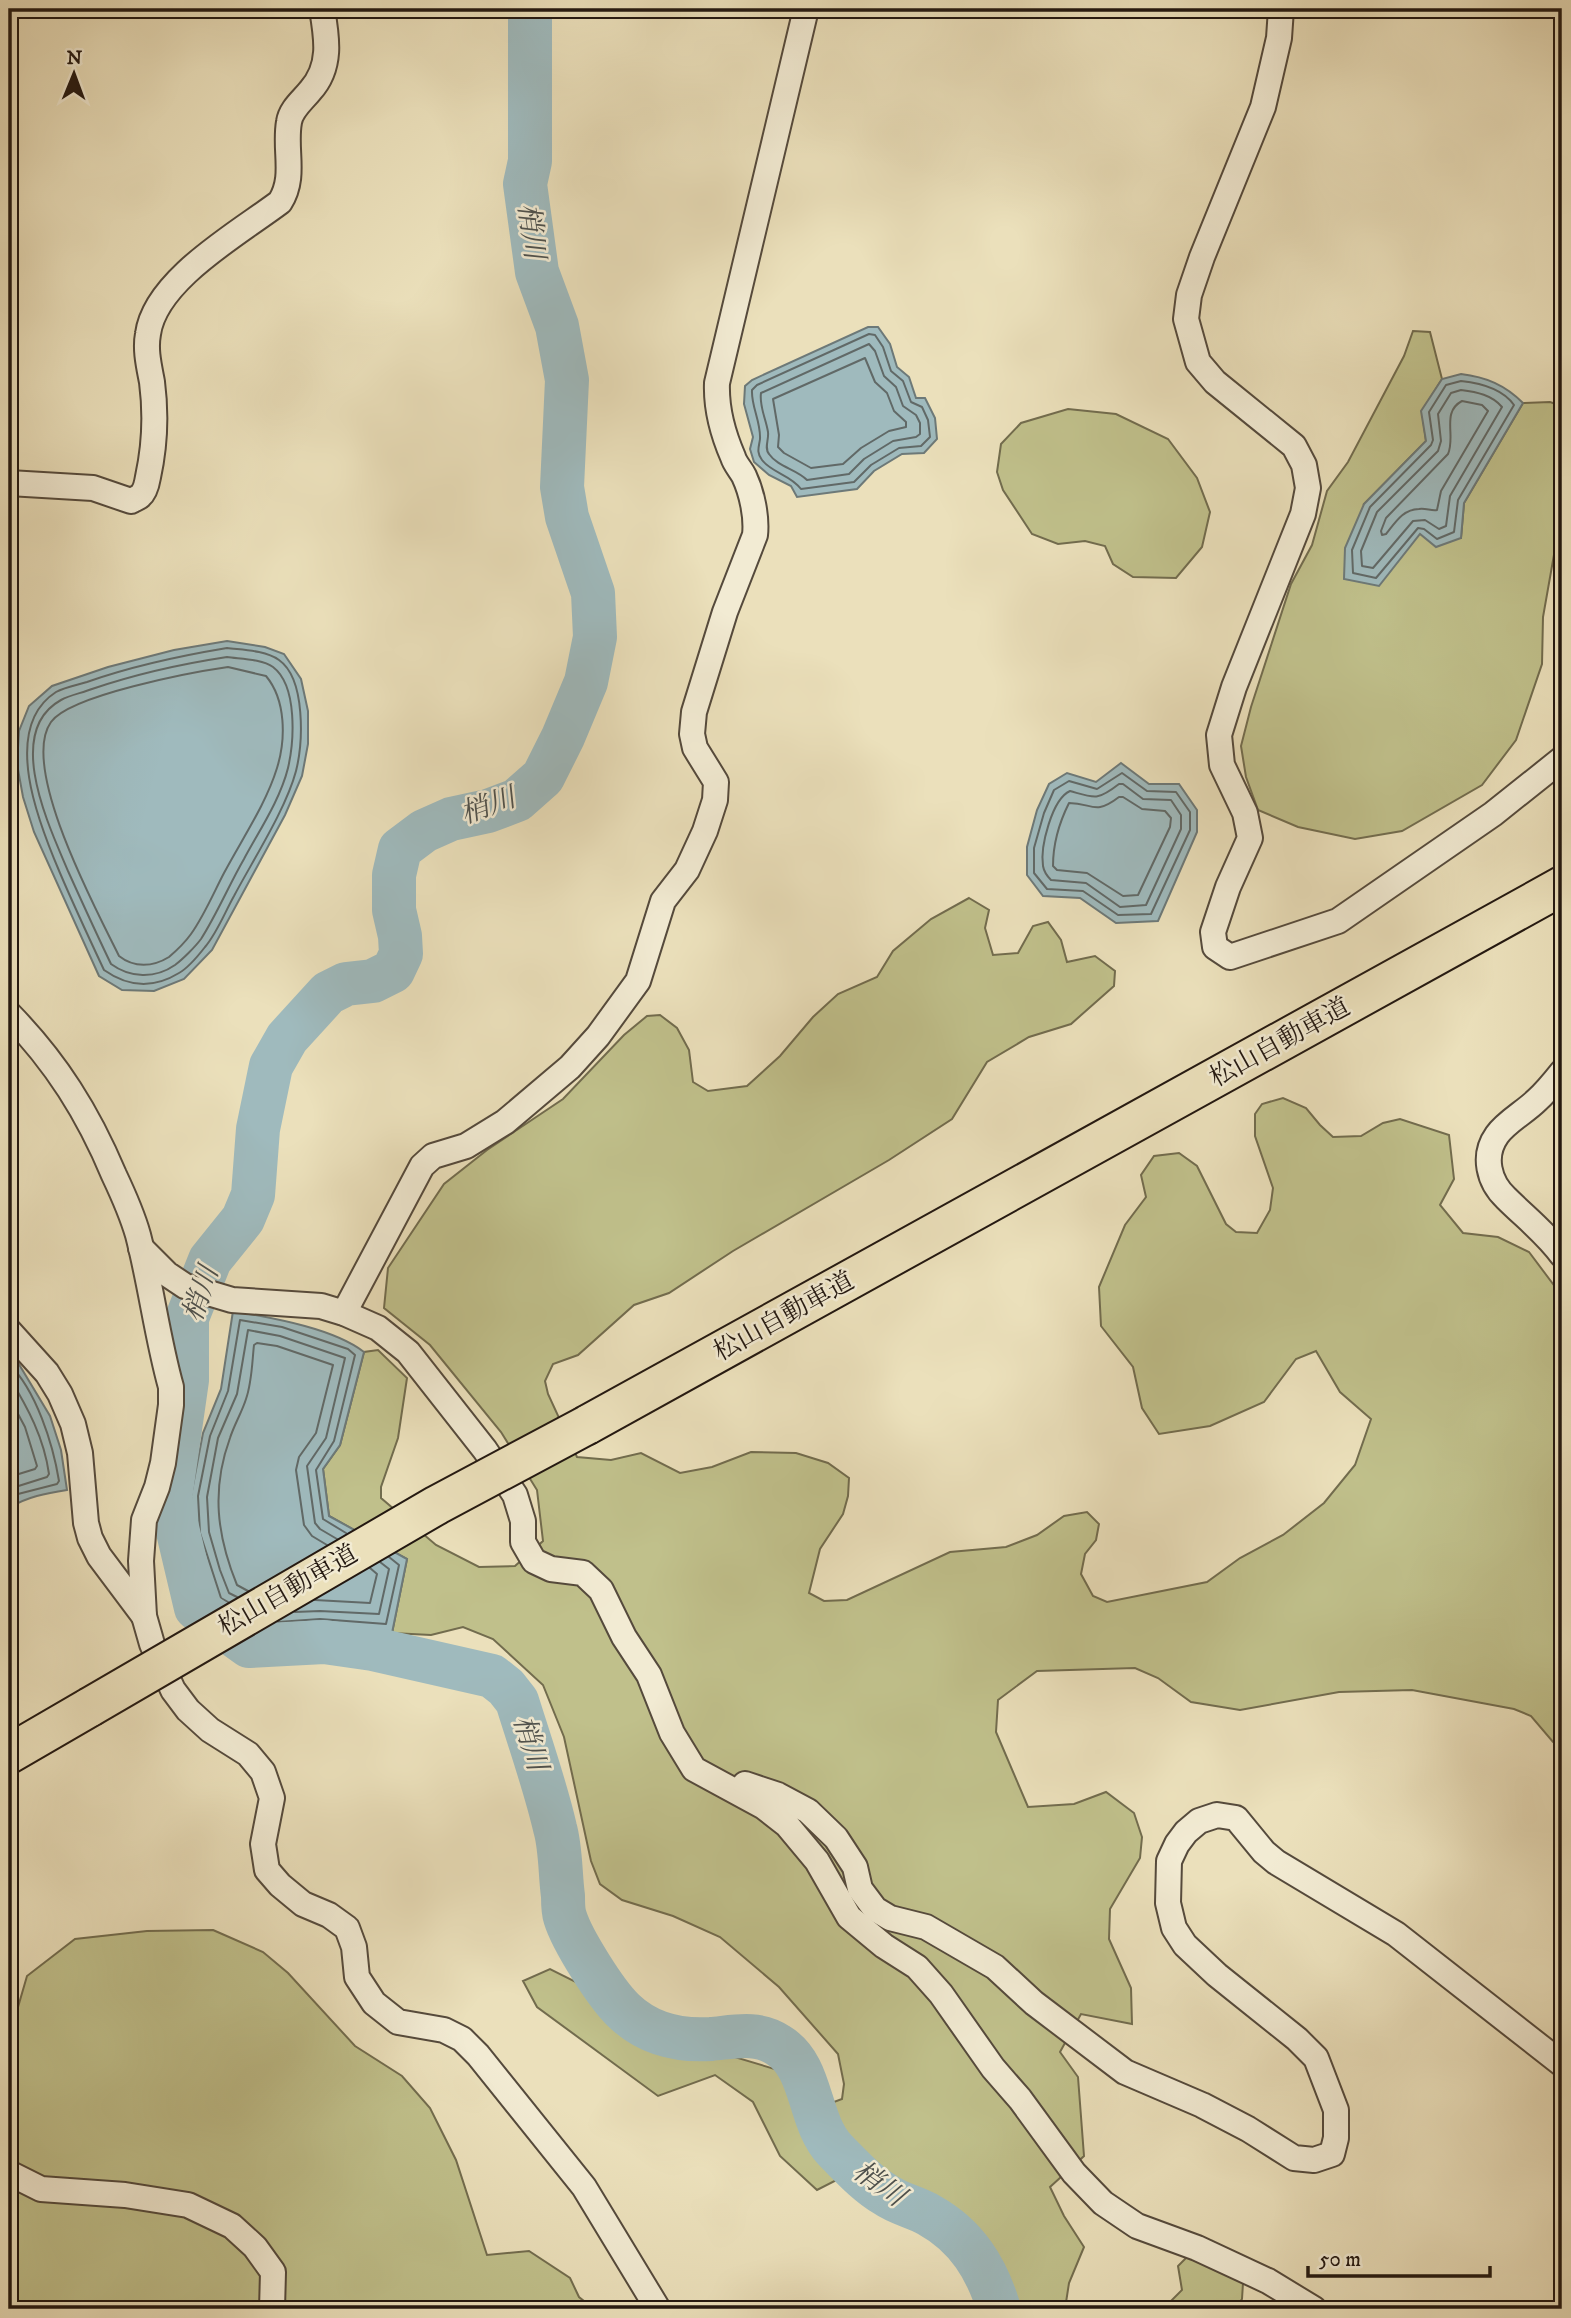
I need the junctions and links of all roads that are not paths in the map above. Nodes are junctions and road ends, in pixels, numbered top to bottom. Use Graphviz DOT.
graph roads {
  1 [pos="322,9"];
  2 [pos="806,9"];
  3 [pos="1281,9"];
  4 [pos="9,483"];
  5 [pos="1562,759"];
  6 [pos="1562,886"];
  7 [pos="9,1014"];
  8 [pos="1562,1072"];
  9 [pos="141,1248"];
  10 [pos="1562,1255"];
  11 [pos="344,1313"];
  12 [pos="9,1331"];
  13 [pos="144,1616"];
  14 [pos="9,1754"];
  15 [pos="721,1784"];
  16 [pos="1562,2064"];
  17 [pos="9,2174"];
  18 [pos="272,2309"];
  19 [pos="658,2309"];
  20 [pos="1314,2309"];
  1 -- 4 [label="street"];
  2 -- 11 [label="street"];
  3 -- 5 [label="street"];
  6 -- 14 [label="highway, 松山自動車道, bridge"];
  7 -- 9 [label="street"];
  8 -- 10 [label="street"];
  9 -- 11 [label="street"];
  9 -- 13 [label="street"];
  11 -- 15 [label="street"];
  12 -- 13 [label="street"];
  13 -- 19 [label="street"];
  15 -- 16 [label="street"];
  15 -- 20 [label="street"];
  17 -- 18 [label="street"];
}
